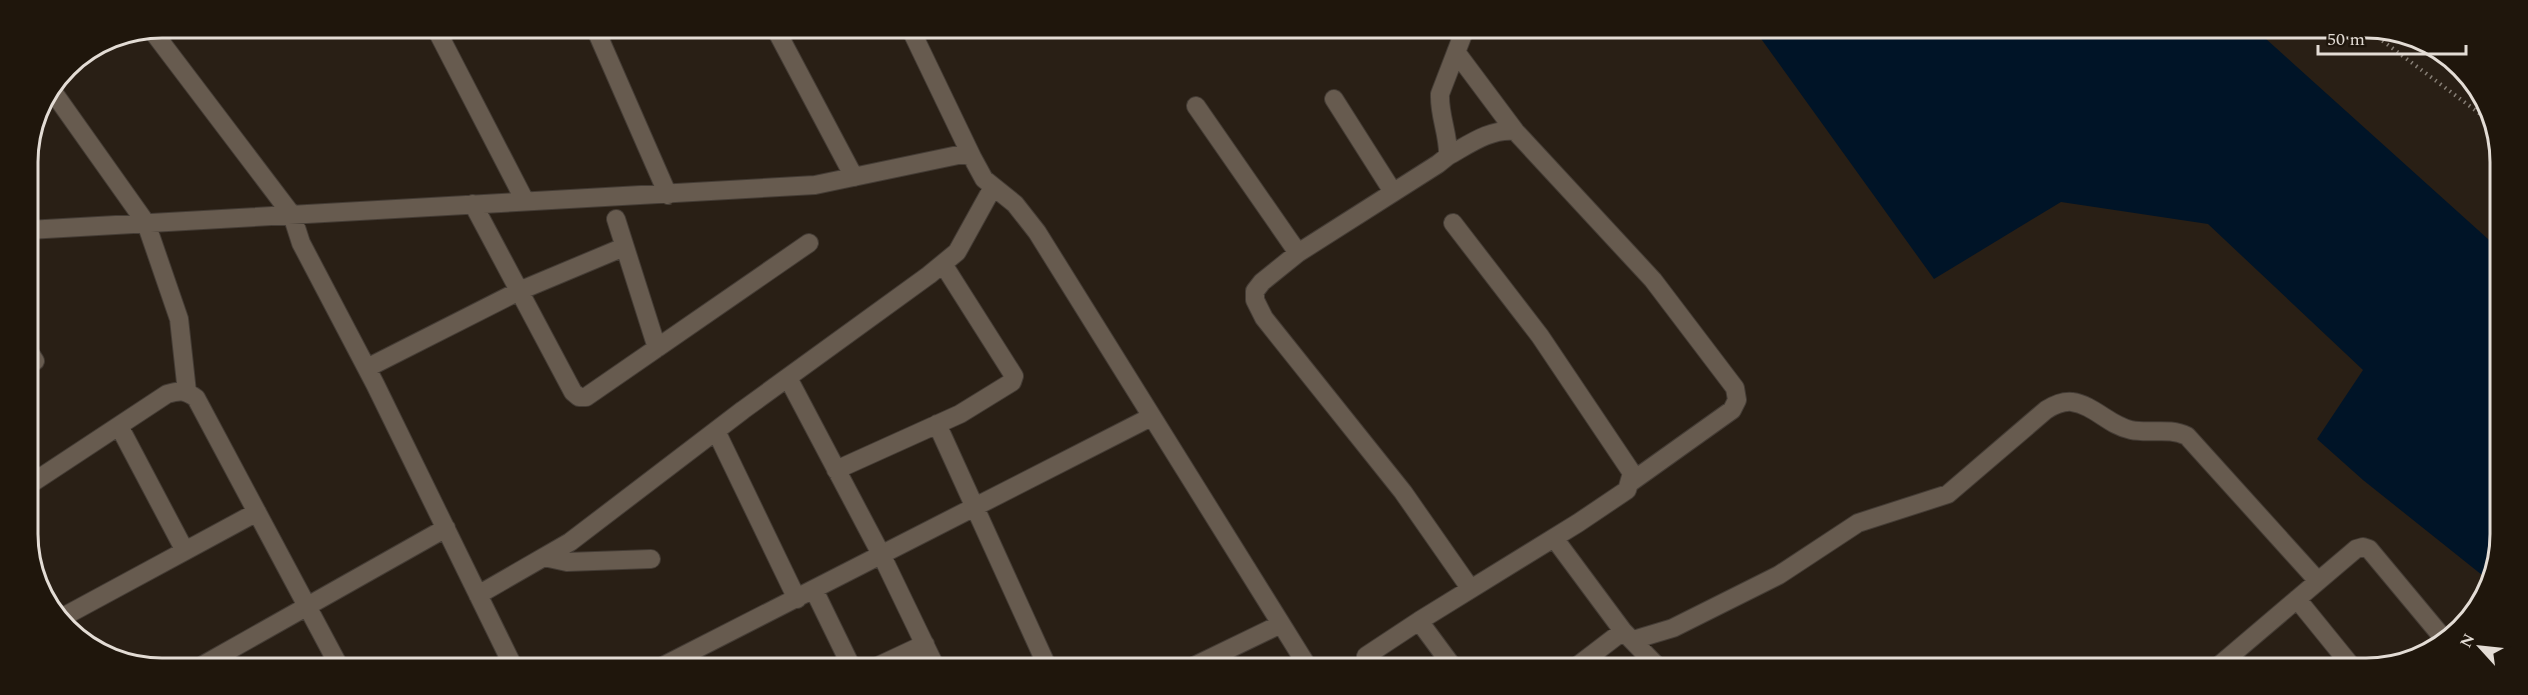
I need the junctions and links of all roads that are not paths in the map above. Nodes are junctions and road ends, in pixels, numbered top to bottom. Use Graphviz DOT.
graph roads {
  1 [pos="158,38"];
  2 [pos="441,38"];
  3 [pos="600,38"];
  4 [pos="780,38"];
  5 [pos="915,38"];
  6 [pos="1461,38"];
  7 [pos="1456,52"];
  8 [pos="56,96"];
  9 [pos="1334,99"];
  10 [pos="1197,106"];
  11 [pos="1515,131"];
  12 [pos="1448,156"];
  13 [pos="974,160"];
  14 [pos="854,177"];
  15 [pos="988,183"];
  16 [pos="1393,192"];
  17 [pos="668,195"];
  18 [pos="525,201"];
  19 [pos="473,204"];
  20 [pos="292,214"];
  21 [pos="616,219"];
  22 [pos="146,223"];
  23 [pos="1453,223"];
  24 [pos="38,229"];
  25 [pos="809,243"];
  26 [pos="624,248"];
  27 [pos="1298,253"];
  28 [pos="943,264"];
  29 [pos="519,291"];
  30 [pos="657,348"];
  31 [pos="367,368"];
  32 [pos="788,378"];
  33 [pos="187,392"];
  34 [pos="1151,417"];
  35 [pos="937,424"];
  36 [pos="119,426"];
  37 [pos="716,431"];
  38 [pos="836,470"];
  39 [pos="38,479"];
  40 [pos="1631,482"];
  41 [pos="974,509"];
  42 [pos="256,512"];
  43 [pos="446,528"];
  44 [pos="1554,538"];
  45 [pos="185,551"];
  46 [pos="882,556"];
  47 [pos="544,557"];
  48 [pos="651,559"];
  49 [pos="2318,581"];
  50 [pos="1470,588"];
  51 [pos="814,590"];
  52 [pos="478,595"];
  53 [pos="797,598"];
  54 [pos="2297,599"];
  55 [pos="307,607"];
  56 [pos="68,614"];
  57 [pos="1419,621"];
  58 [pos="1281,624"];
  59 [pos="2439,634"];
  60 [pos="1628,636"];
  61 [pos="924,644"];
  62 [pos="1366,656"];
  63 [pos="1302,657"];
  64 [pos="1446,657"];
  65 [pos="1592,657"];
  66 [pos="1649,657"];
  67 [pos="2229,657"];
  68 [pos="2343,657"];
  69 [pos="216,658"];
  70 [pos="335,658"];
  71 [pos="509,658"];
  72 [pos="689,658"];
  73 [pos="847,658"];
  74 [pos="895,658"];
  75 [pos="931,658"];
  76 [pos="1043,658"];
  77 [pos="1212,658"];
  1 -- 20 [label="street"];
  2 -- 18 [label="street"];
  3 -- 17 [label="street"];
  4 -- 14 [label="street"];
  5 -- 13 [label="street"];
  6 -- 7 [label="street"];
  7 -- 11 [label="street"];
  7 -- 12 [label="street"];
  8 -- 22 [label="street"];
  9 -- 16 [label="street"];
  10 -- 27 [label="street"];
  11 -- 12 [label="street"];
  11 -- 40 [label="street"];
  12 -- 16 [label="street"];
  13 -- 14 [label="street"];
  13 -- 15 [label="street"];
  14 -- 17 [label="street"];
  15 -- 28 [label="street"];
  15 -- 34 [label="street"];
  16 -- 27 [label="street"];
  17 -- 18 [label="street"];
  18 -- 19 [label="street"];
  19 -- 20 [label="street"];
  19 -- 29 [label="street"];
  20 -- 22 [label="street"];
  20 -- 31 [label="street"];
  21 -- 26 [label="street"];
  22 -- 24 [label="street"];
  22 -- 33 [label="street"];
  23 -- 40 [label="street"];
  25 -- 30 [label="street"];
  26 -- 29 [label="street"];
  26 -- 30 [label="street"];
  27 -- 50 [label="street"];
  28 -- 32 [label="street"];
  28 -- 35 [label="street"];
  29 -- 30 [label="street"];
  29 -- 31 [label="street"];
  31 -- 43 [label="street"];
  32 -- 37 [label="street"];
  32 -- 38 [label="street"];
  33 -- 36 [label="street"];
  33 -- 42 [label="street"];
  34 -- 41 [label="street"];
  34 -- 58 [label="street"];
  35 -- 38 [label="street"];
  35 -- 41 [label="street"];
  36 -- 39 [label="street"];
  36 -- 45 [label="street"];
  37 -- 47 [label="street"];
  37 -- 53 [label="street"];
  38 -- 46 [label="street"];
  40 -- 44 [label="street"];
  41 -- 46 [label="street"];
  41 -- 76 [label="street"];
  42 -- 45 [label="street"];
  42 -- 55 [label="street"];
  43 -- 52 [label="street"];
  43 -- 55 [label="street"];
  44 -- 50 [label="street"];
  44 -- 60 [label="street"];
  45 -- 56 [label="street"];
  46 -- 51 [label="street"];
  46 -- 61 [label="street"];
  47 -- 48 [label="street"];
  47 -- 52 [label="street"];
  49 -- 54 [label="street"];
  49 -- 59 [label="street"];
  49 -- 60 [label="street"];
  50 -- 57 [label="street"];
  51 -- 53 [label="street"];
  51 -- 73 [label="street"];
  52 -- 71 [label="street"];
  53 -- 72 [label="street"];
  54 -- 67 [label="street"];
  54 -- 68 [label="street"];
  55 -- 69 [label="street"];
  55 -- 70 [label="street"];
  57 -- 62 [label="street"];
  57 -- 64 [label="street"];
  58 -- 63 [label="street"];
  58 -- 77 [label="street"];
  60 -- 65 [label="street"];
  60 -- 66 [label="street"];
  61 -- 74 [label="street"];
  61 -- 75 [label="street"];
}
